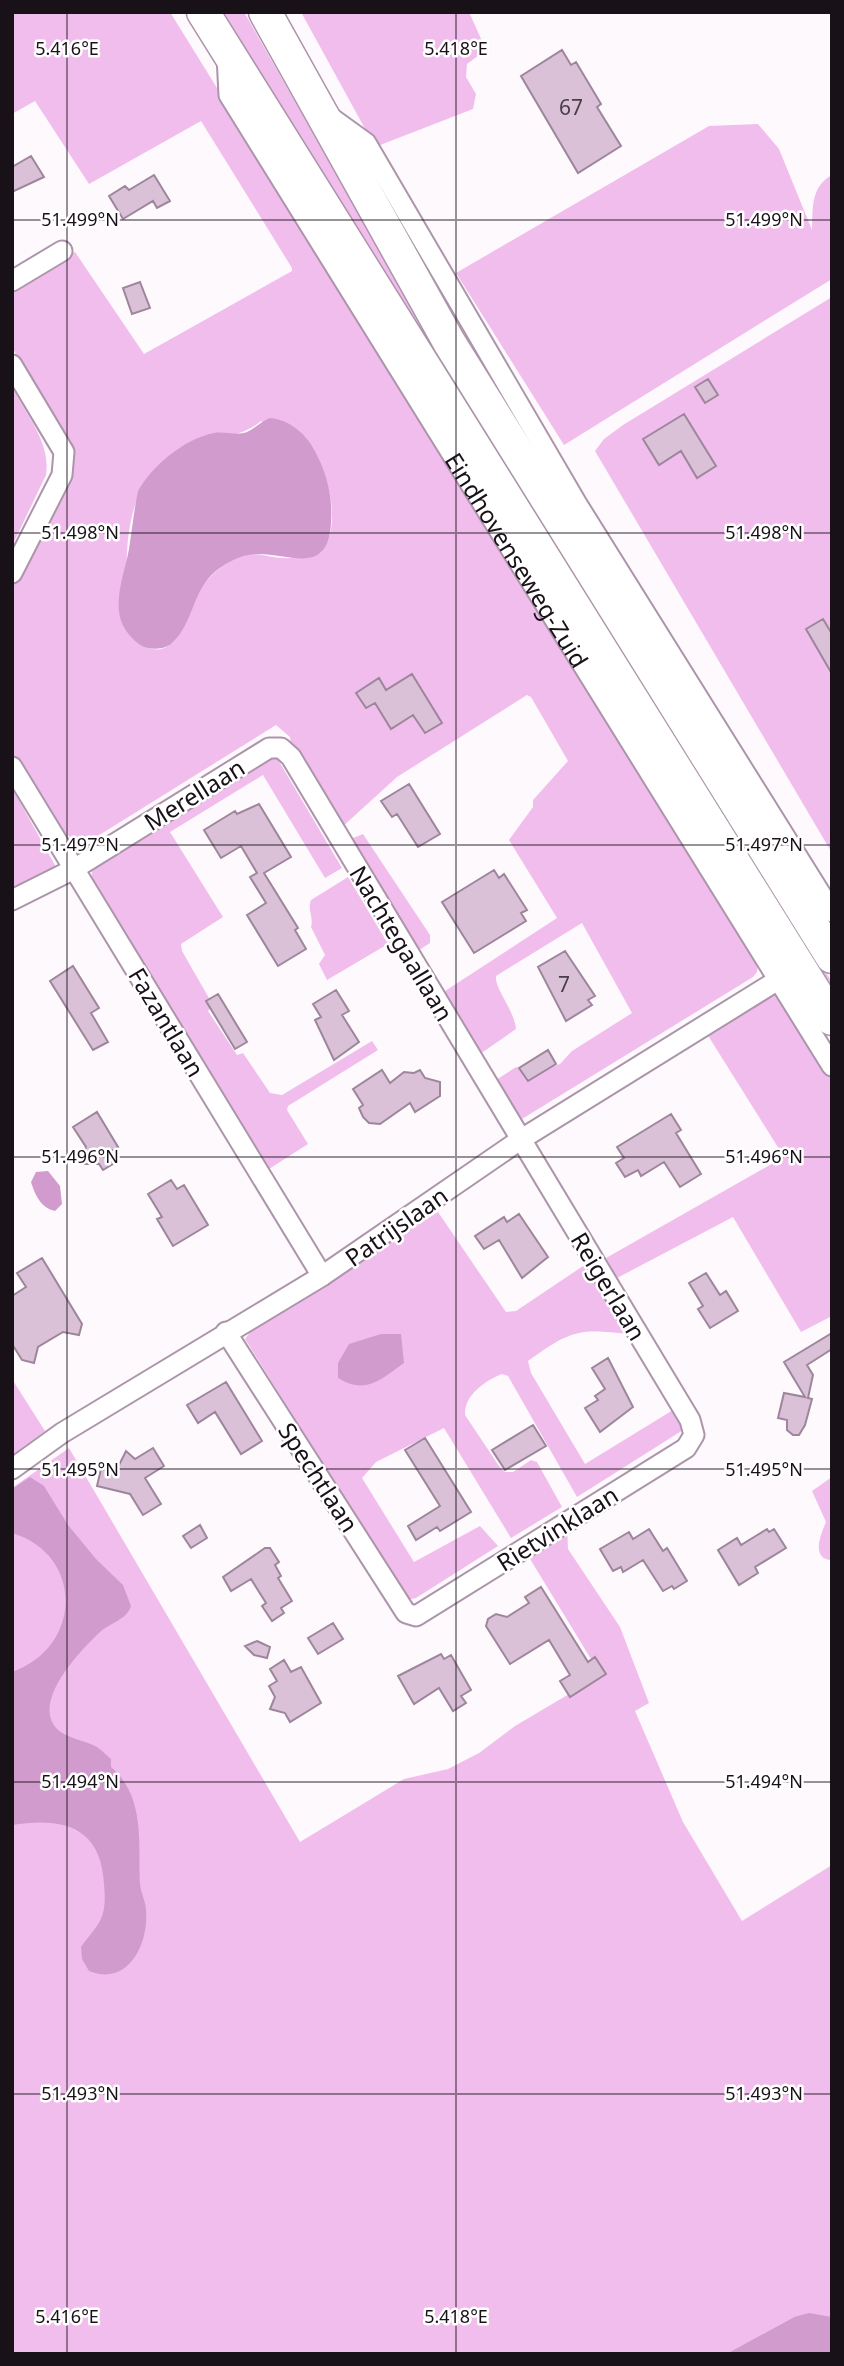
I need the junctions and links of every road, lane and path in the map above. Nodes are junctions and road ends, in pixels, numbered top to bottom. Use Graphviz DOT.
graph roads {
  1 [pos="203,12"];
  2 [pos="265,12"];
  3 [pos="227,47"];
  4 [pos="317,109"];
  5 [pos="62,251"];
  6 [pos="12,281"];
  7 [pos="12,365"];
  8 [pos="12,573"];
  9 [pos="281,748"];
  10 [pos="12,767"];
  11 [pos="74,869"];
  12 [pos="12,900"];
  13 [pos="832,912"];
  14 [pos="832,957"];
  15 [pos="778,980"];
  16 [pos="832,1019"];
  17 [pos="832,1066"];
  18 [pos="520,1140"];
  19 [pos="322,1276"];
  20 [pos="226,1332"];
  21 [pos="694,1435"];
  22 [pos="12,1469"];
  23 [pos="415,1616"];
  1 -- 3 [label="main road, Eindhovenseweg-Zuid"];
  2 -- 4 [label="main road"];
  3 -- 15 [label="street, Eindhovenseweg-Zuid"];
  3 -- 16 [label="main road, Eindhovenseweg-Zuid"];
  4 -- 13 [label="street"];
  4 -- 14 [label="main road"];
  5 -- 6 [label="street"];
  7 -- 8 [label="street"];
  9 -- 11 [label="street, Merellaan"];
  9 -- 18 [label="street, Nachtegaallaan"];
  10 -- 11 [label="street, Fazantlaan"];
  11 -- 12 [label="street, Merellaan"];
  11 -- 19 [label="street, Fazantlaan"];
  15 -- 17 [label="street, Eindhovenseweg-Zuid"];
  15 -- 18 [label="street, Patrijslaan"];
  18 -- 19 [label="street, Patrijslaan"];
  18 -- 21 [label="street, Reigerlaan"];
  19 -- 20 [label="street, Patrijslaan"];
  20 -- 22 [label="street, Patrijslaan"];
  20 -- 23 [label="street, Spechtlaan"];
  21 -- 23 [label="street, Rietvinklaan"];
}
